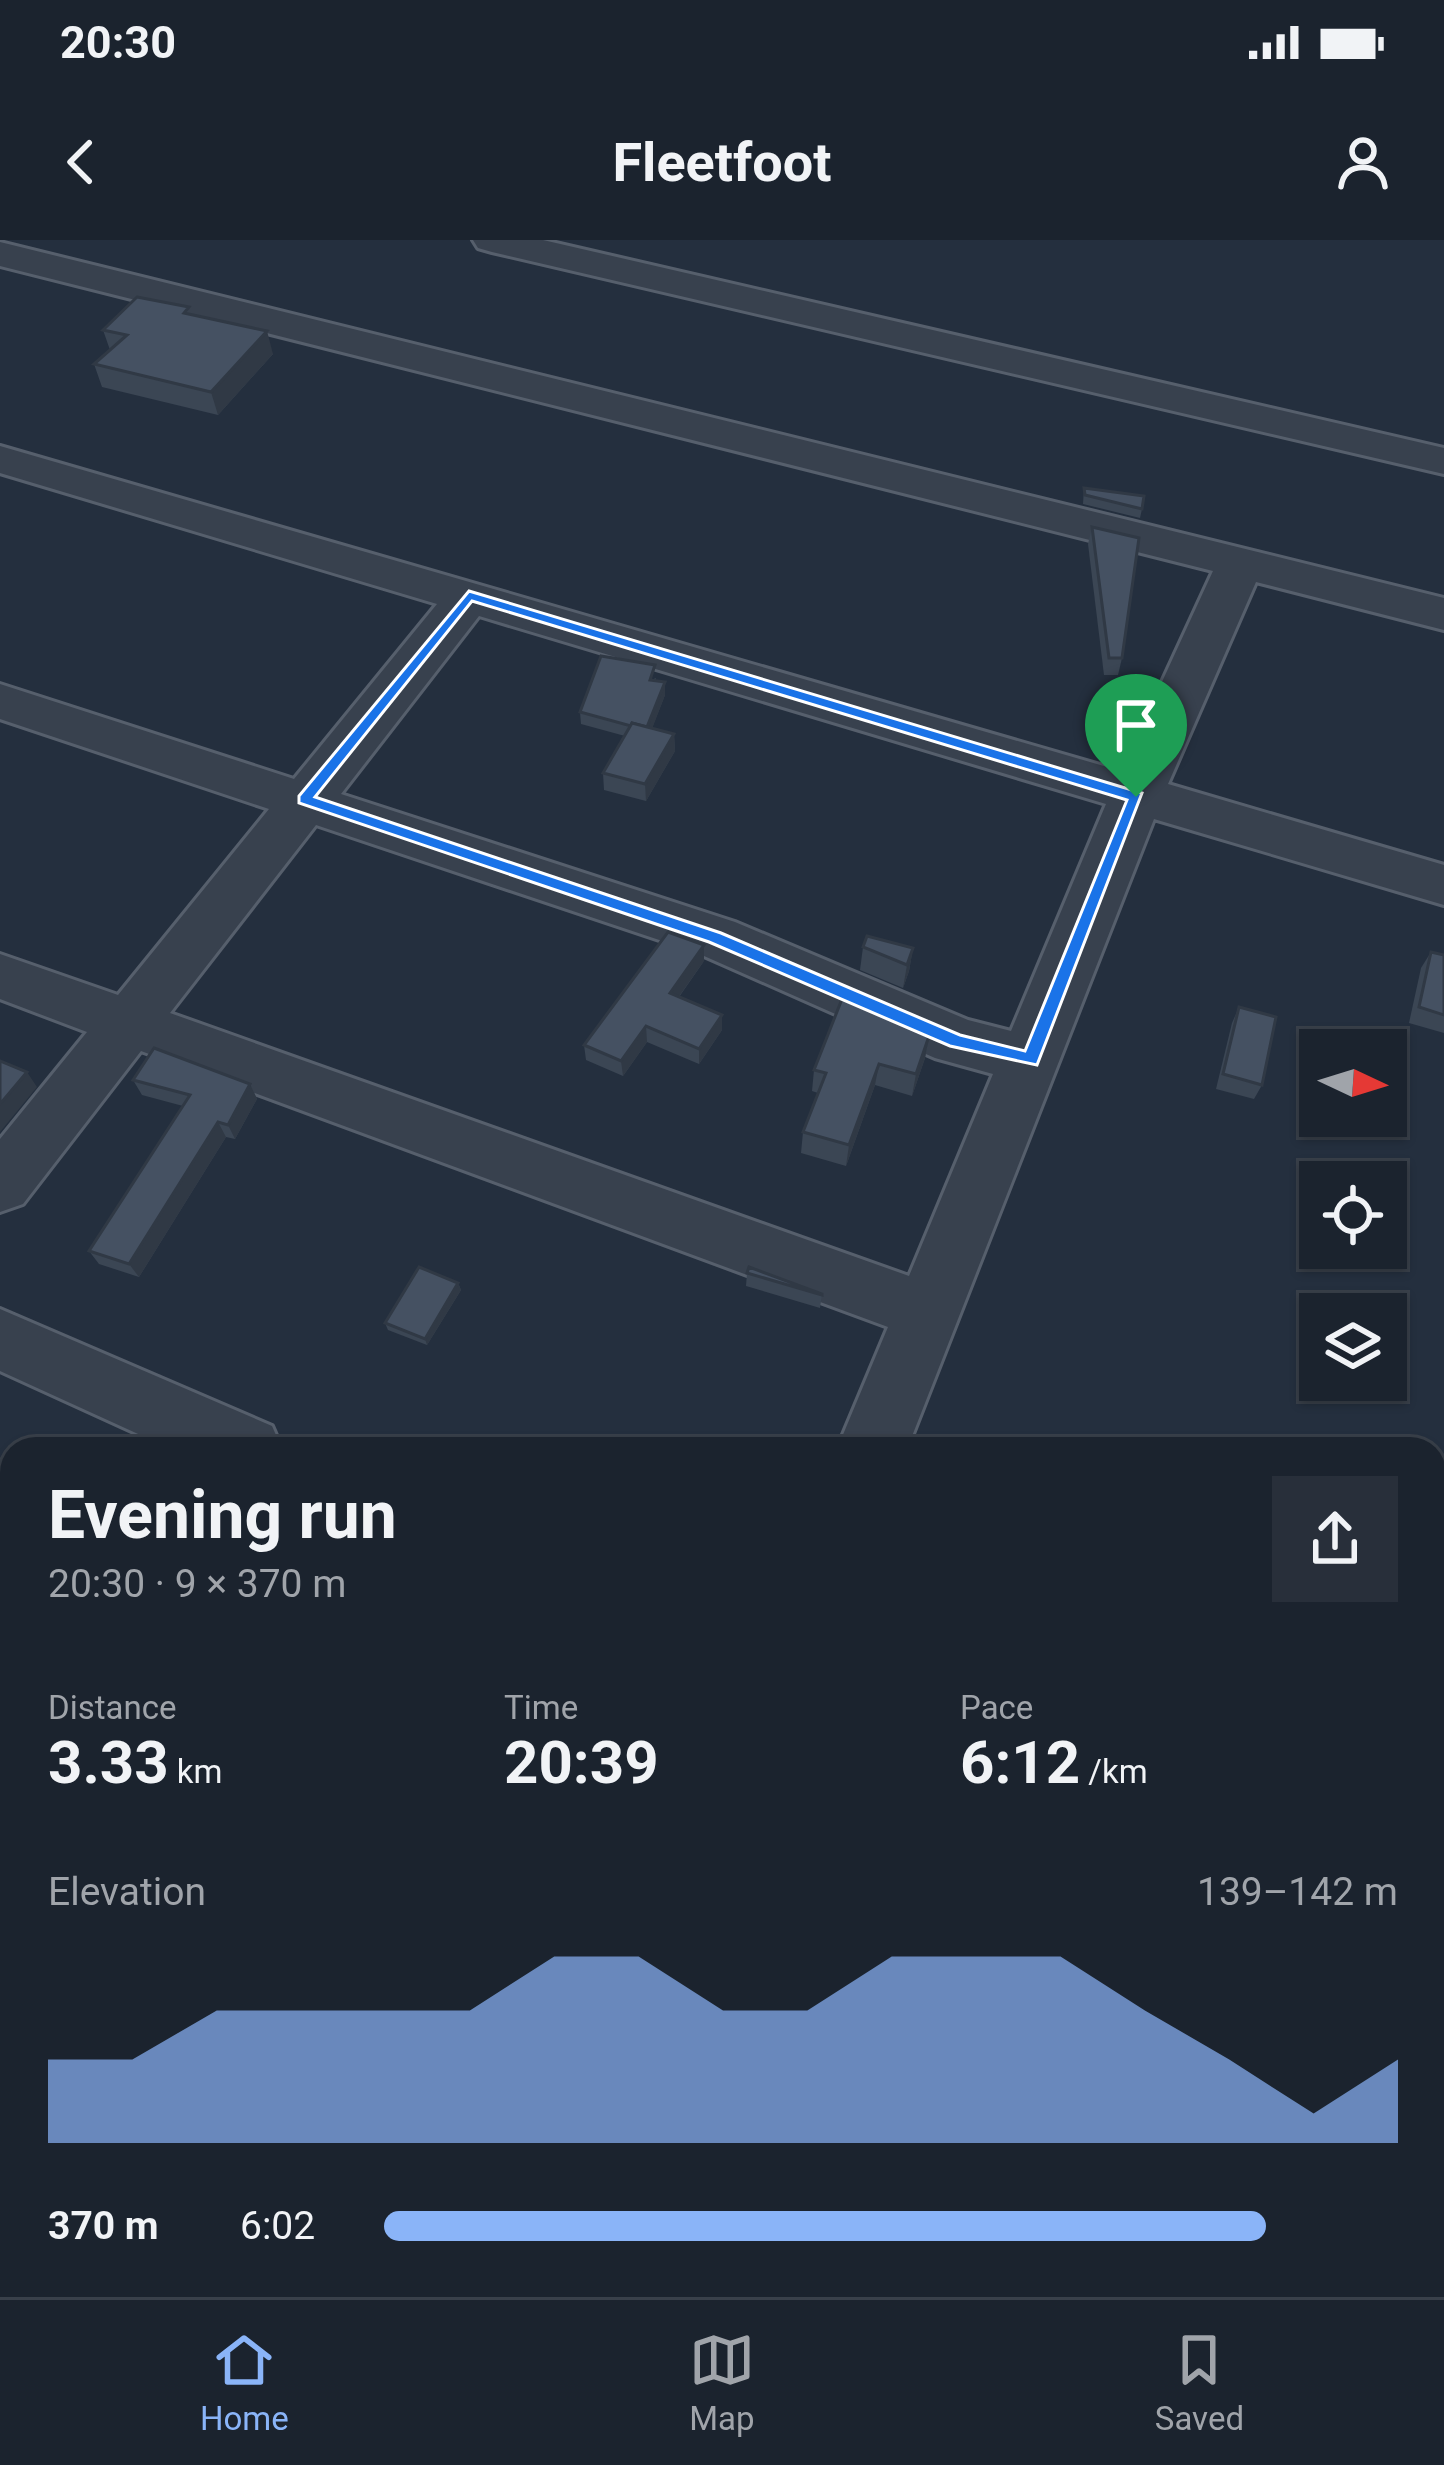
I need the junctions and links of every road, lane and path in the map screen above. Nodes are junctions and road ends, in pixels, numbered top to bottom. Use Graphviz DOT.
graph roads {
  1 [pos="492,240"];
  2 [pos="6,251"];
  3 [pos="0,459"];
  4 [pos="1444,461"];
  5 [pos="1240,563"];
  6 [pos="469,596"];
  7 [pos="1444,614"];
  8 [pos="0,701"];
  9 [pos="1136,797"];
  10 [pos="305,800"];
  11 [pos="1444,884"];
  12 [pos="0,976"];
  13 [pos="127,1024"];
  14 [pos="1030,1060"];
  15 [pos="0,1185"];
  16 [pos="928,1312"];
  17 [pos="0,1339"];
  18 [pos="220,1437"];
  19 [pos="877,1437"];
  1 -- 4 [label="street"];
  2 -- 5 [label="street"];
  3 -- 6 [label="street"];
  5 -- 7 [label="street"];
  5 -- 9 [label="street"];
  6 -- 9 [label="street"];
  6 -- 10 [label="street"];
  8 -- 10 [label="street"];
  9 -- 11 [label="street"];
  9 -- 14 [label="street"];
  10 -- 13 [label="street"];
  10 -- 14 [label="street"];
  12 -- 13 [label="street"];
  13 -- 15 [label="street"];
  13 -- 16 [label="street"];
  14 -- 16 [label="street"];
  16 -- 19 [label="street"];
  17 -- 18 [label="street"];
}
